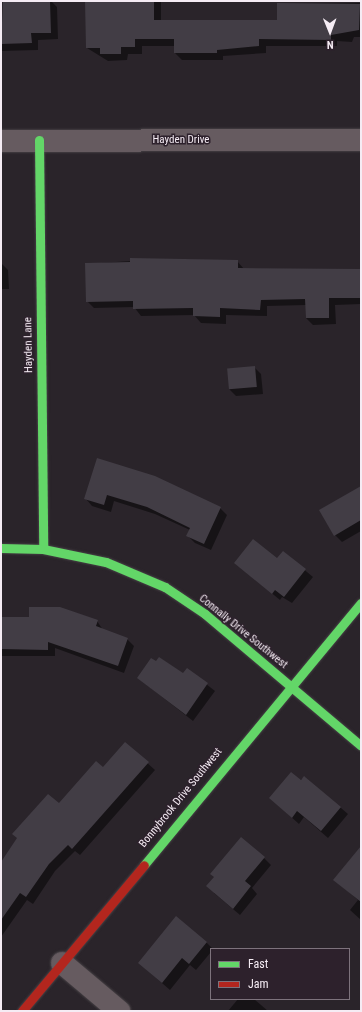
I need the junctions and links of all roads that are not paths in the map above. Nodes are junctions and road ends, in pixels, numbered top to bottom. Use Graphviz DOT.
graph roads {
  1 [pos="39,140"];
  2 [pos="361,140"];
  3 [pos="1,141"];
  4 [pos="1,548"];
  5 [pos="43,549"];
  6 [pos="361,603"];
  7 [pos="289,686"];
  8 [pos="361,746"];
  9 [pos="62,963"];
  10 [pos="22,1011"];
  11 [pos="119,1011"];
  1 -- 2 [label="street, Hayden Drive"];
  1 -- 3 [label="street, Hayden Drive"];
  1 -- 5 [label="street, Hayden Lane"];
  4 -- 5 [label="street, Connally Drive Southwest"];
  5 -- 7 [label="street, Connally Drive Southwest"];
  6 -- 7 [label="street, Bonnybrook Drive Southwest"];
  7 -- 8 [label="street, Connally Drive Southwest"];
  7 -- 9 [label="street, Bonnybrook Drive Southwest"];
  9 -- 10 [label="street, Bonnybrook Drive Southwest"];
  9 -- 11 [label="street"];
}
